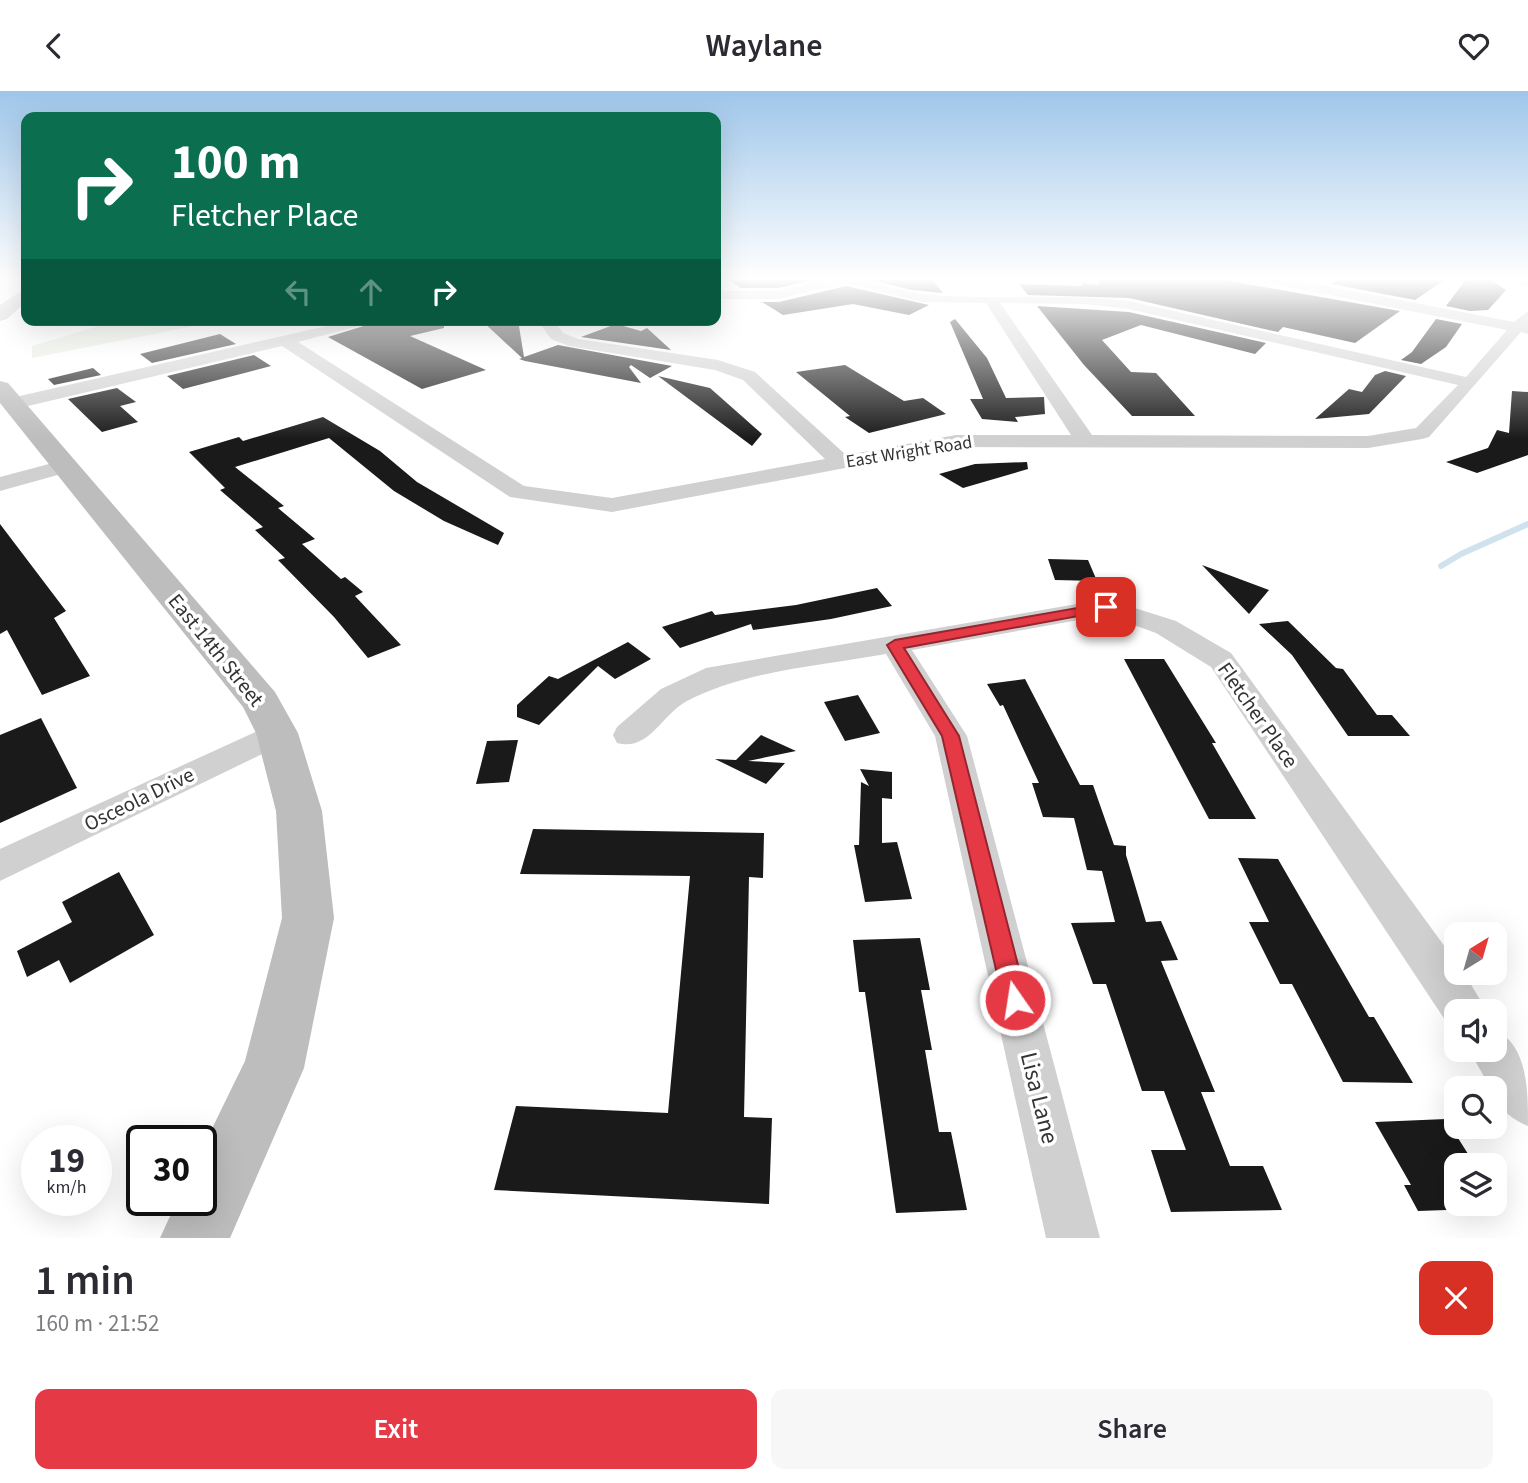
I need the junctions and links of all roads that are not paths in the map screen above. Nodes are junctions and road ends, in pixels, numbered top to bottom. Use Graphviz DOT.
graph roads {
  1 [pos="325,332"];
  2 [pos="554,332"];
  3 [pos="1012,332"];
  4 [pos="1245,332"];
  5 [pos="1517,332"];
  6 [pos="285,341"];
  7 [pos="1470,383"];
  8 [pos="5,396"];
  9 [pos="1084,439"];
  10 [pos="842,463"];
  11 [pos="64,466"];
  12 [pos="0,484"];
  13 [pos="895,645"];
  14 [pos="277,733"];
  15 [pos="629,735"];
  16 [pos="0,866"];
  17 [pos="1457,999"];
  18 [pos="1500,1062"];
  19 [pos="1528,1102"];
  20 [pos="195,1238"];
  21 [pos="1073,1238"];
  1 -- 6 [label="street"];
  2 -- 10 [label="street"];
  3 -- 9 [label="street"];
  4 -- 7 [label="street"];
  5 -- 7 [label="street, East Wright Road"];
  6 -- 8 [label="street"];
  6 -- 10 [label="street, East Wright Road"];
  7 -- 9 [label="street, East Wright Road"];
  8 -- 11 [label="street, East 14th Street"];
  9 -- 10 [label="street, East Wright Road"];
  11 -- 12 [label="street"];
  11 -- 14 [label="street, East 14th Street"];
  13 -- 15 [label="street, Fletcher Place"];
  13 -- 17 [label="street, Fletcher Place"];
  13 -- 21 [label="street, Lisa Lane"];
  14 -- 16 [label="street, Osceola Drive"];
  14 -- 20 [label="street, East 14th Street"];
  18 -- 19 [label="street"];
}
